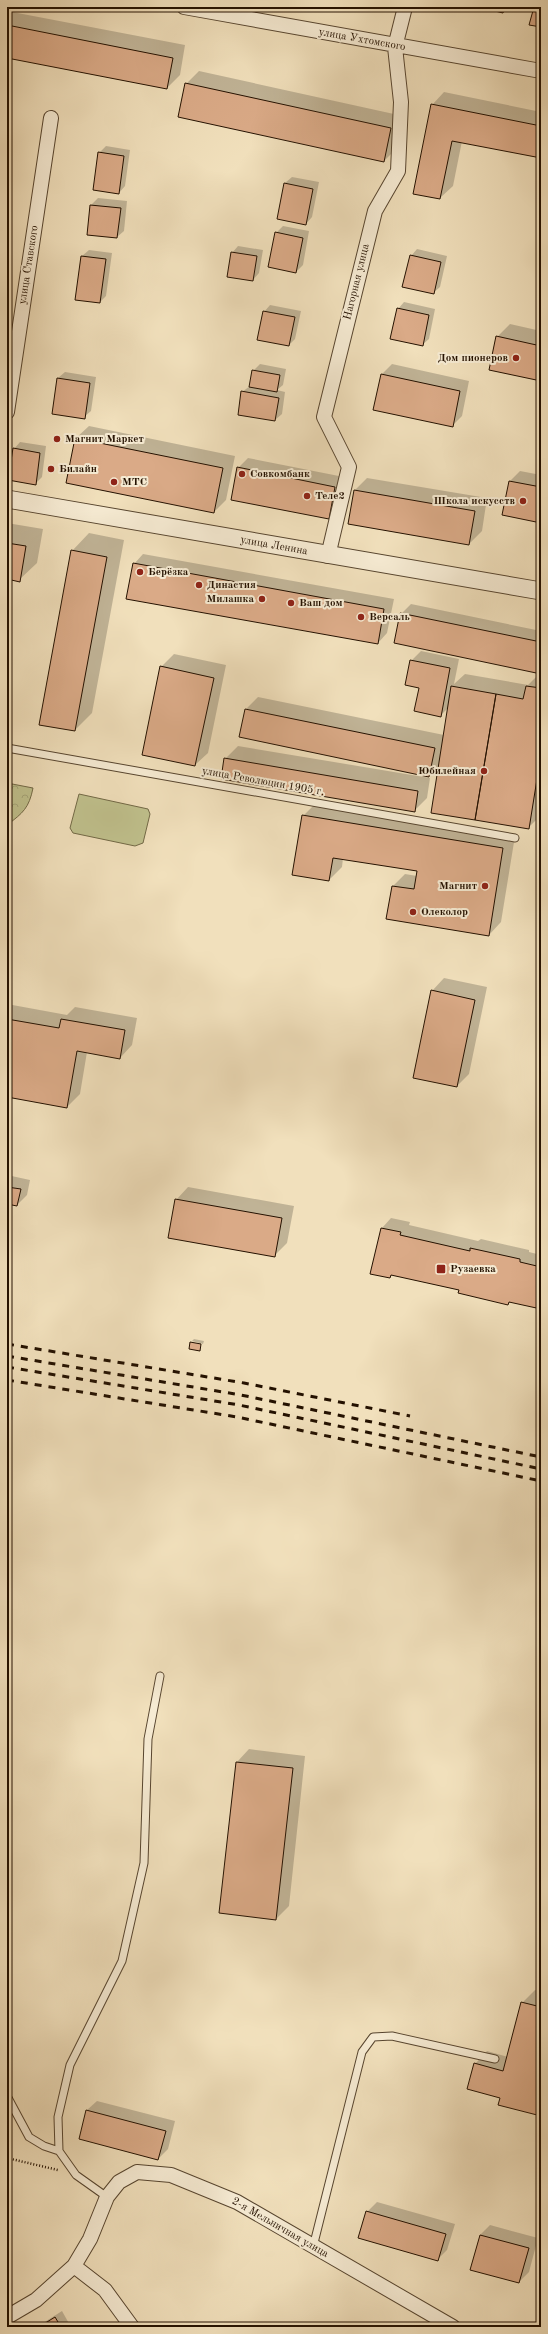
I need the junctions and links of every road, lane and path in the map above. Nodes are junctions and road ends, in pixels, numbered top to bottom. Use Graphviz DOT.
graph roads {
  1 [pos="184,7"];
  2 [pos="405,7"];
  3 [pos="395,47"];
  4 [pos="541,71"];
  5 [pos="51,118"];
  6 [pos="7,412"];
  7 [pos="7,499"];
  8 [pos="328,556"];
  9 [pos="541,591"];
  10 [pos="7,748"];
  11 [pos="515,838"];
  12 [pos="160,1676"];
  13 [pos="495,2059"];
  14 [pos="7,2096"];
  15 [pos="59,2151"];
  16 [pos="7,2158"];
  17 [pos="76,2175"];
  18 [pos="107,2197"];
  19 [pos="313,2246"];
  20 [pos="74,2266"];
  21 [pos="7,2317"];
  22 [pos="132,2327"];
  23 [pos="452,2327"];
  1 -- 3 [label="street, улица Ухтомского"];
  2 -- 3 [label="street, Нагорная улица"];
  3 -- 4 [label="street, улица Ухтомского"];
  3 -- 8 [label="street, Нагорная улица"];
  5 -- 6 [label="street, улица Ставского"];
  7 -- 8 [label="street, улица Ленина"];
  8 -- 9 [label="street, улица Ленина"];
  10 -- 11 [label="lane, улица Революции 1905 г."];
  12 -- 15 [label="lane"];
  13 -- 19 [label="lane"];
  14 -- 15 [label="lane"];
  15 -- 17 [label="lane"];
  16 -- 17 [label="path"];
  17 -- 18 [label="lane"];
  18 -- 19 [label="street, 2-я Мельничная улица"];
  18 -- 20 [label="street, 2-я Мельничная улица"];
  19 -- 23 [label="street, 2-я Мельничная улица"];
  20 -- 21 [label="street, 2-я Мельничная улица"];
  20 -- 22 [label="street"];
}
